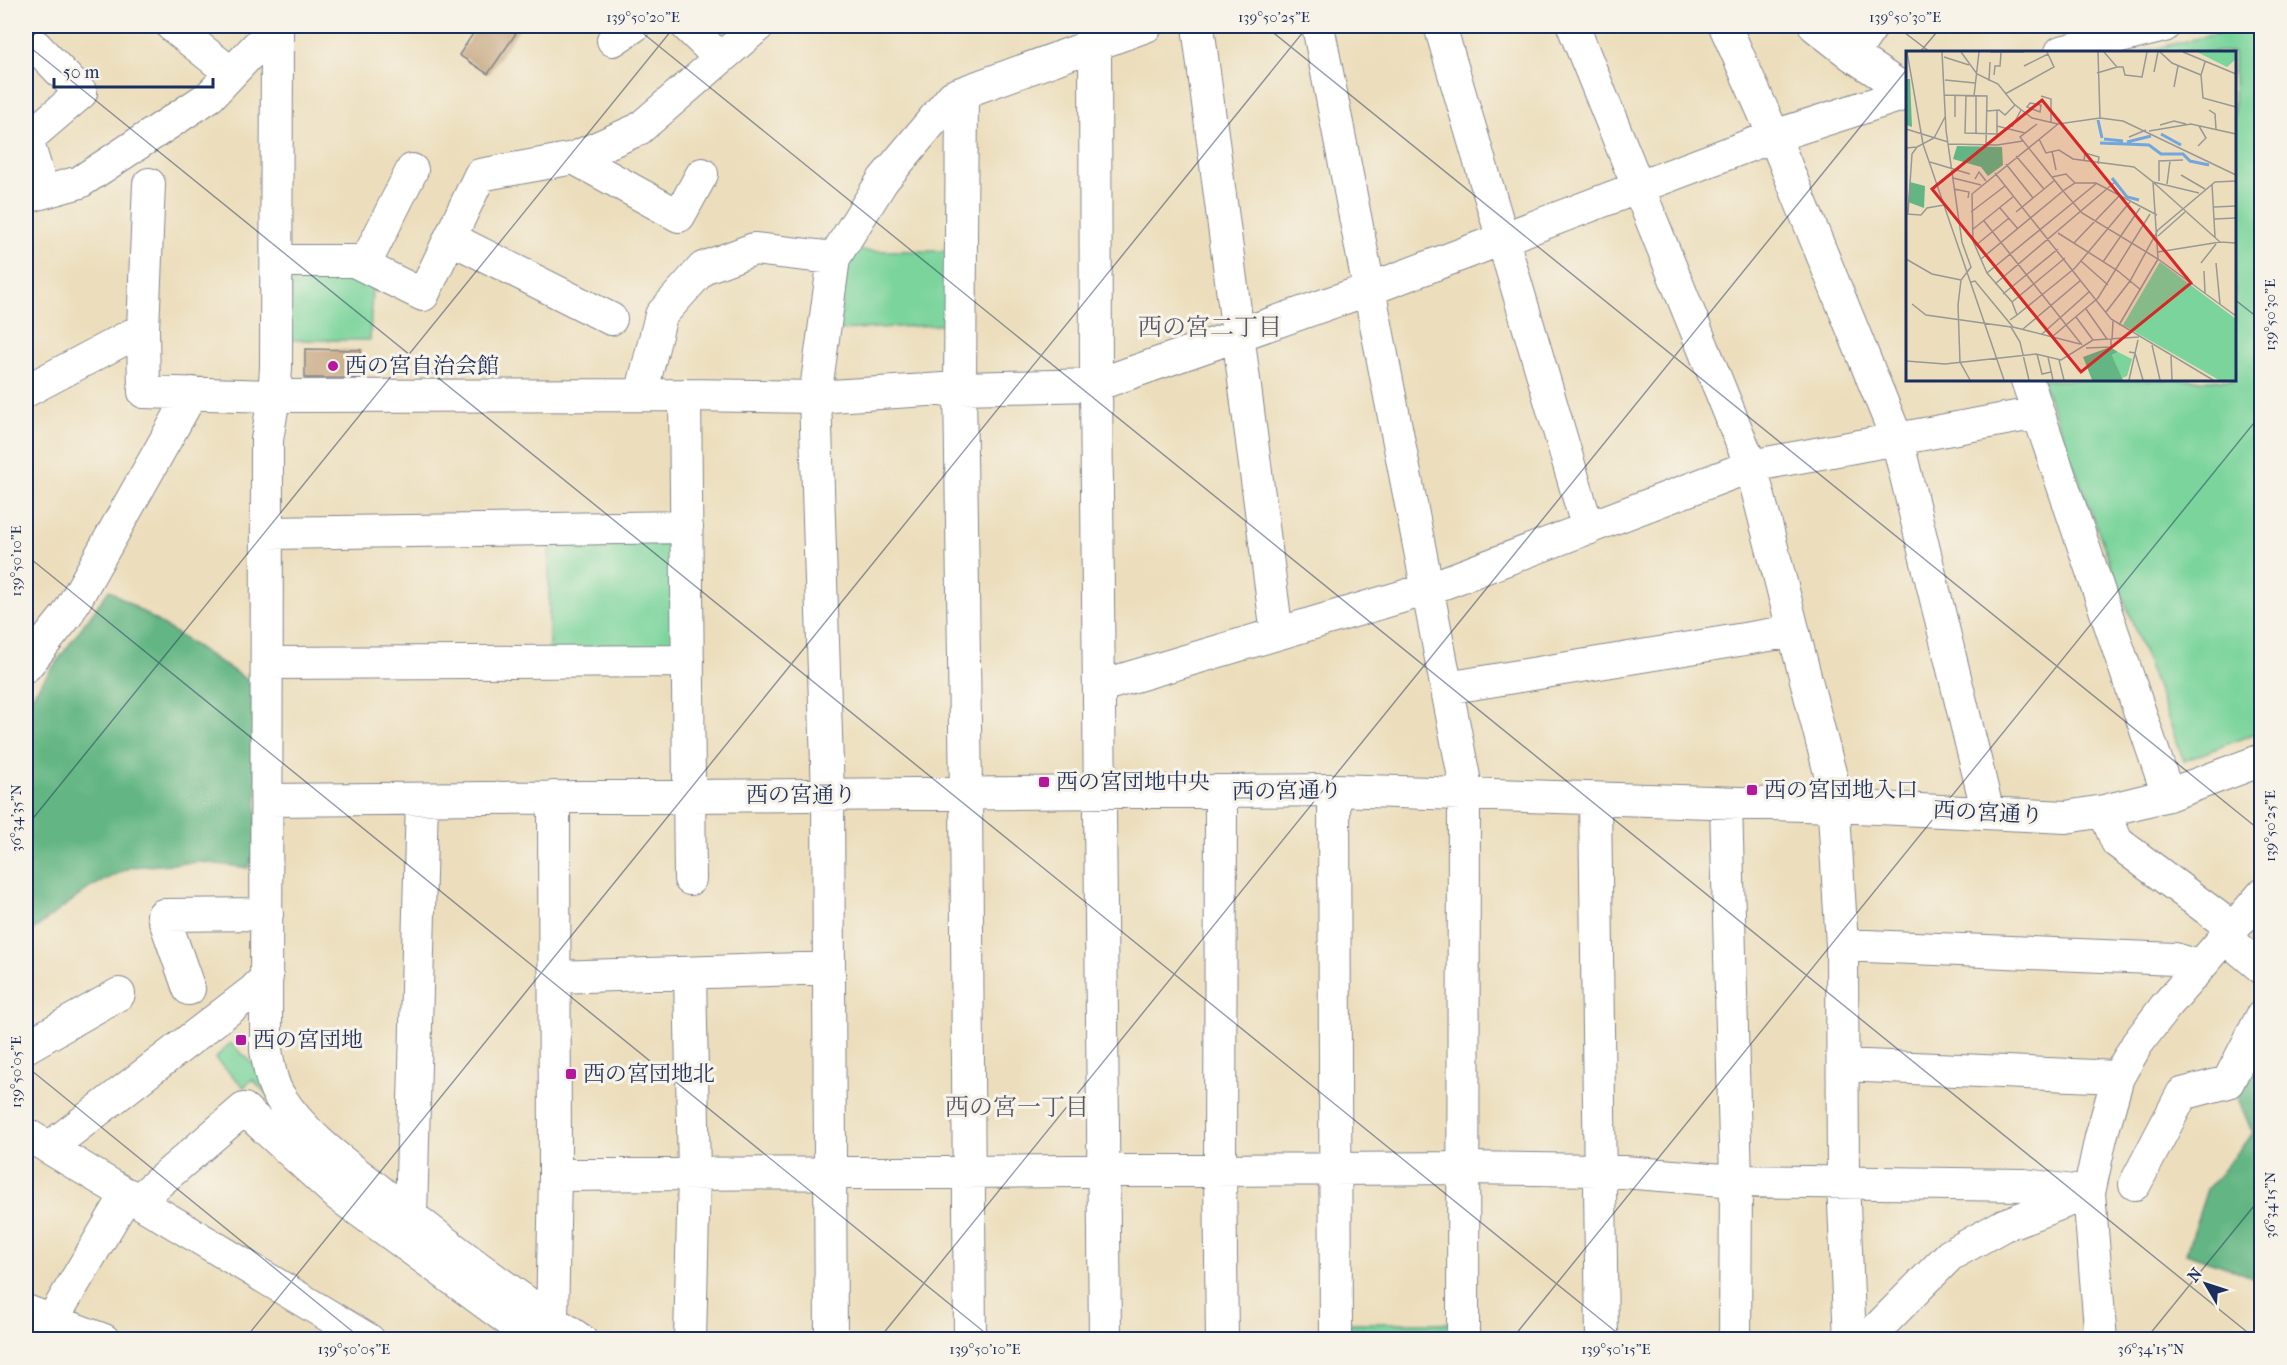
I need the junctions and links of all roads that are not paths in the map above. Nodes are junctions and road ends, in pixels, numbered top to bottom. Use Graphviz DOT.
graph roads {
  1 [pos="172,26"];
  2 [pos="276,26"];
  3 [pos="687,26"];
  4 [pos="758,26"];
  5 [pos="1146,26"];
  6 [pos="1198,26"];
  7 [pos="1318,26"];
  8 [pos="1440,26"];
  9 [pos="1573,26"];
  10 [pos="1725,26"];
  11 [pos="1815,26"];
  12 [pos="1872,26"];
  13 [pos="2164,26"];
  14 [pos="1092,35"];
  15 [pos="26,45"];
  16 [pos="2065,51"];
  17 [pos="1852,55"];
  18 [pos="720,58"];
  19 [pos="231,73"];
  20 [pos="1906,92"];
  21 [pos="962,93"];
  22 [pos="1906,94"];
  23 [pos="1774,136"];
  24 [pos="26,140"];
  25 [pos="574,158"];
  26 [pos="412,170"];
  27 [pos="702,174"];
  28 [pos="149,184"];
  29 [pos="1638,187"];
  30 [pos="34,195"];
  31 [pos="450,238"];
  32 [pos="1502,239"];
  33 [pos="834,258"];
  34 [pos="277,261"];
  35 [pos="364,266"];
  36 [pos="1370,289"];
  37 [pos="611,319"];
  38 [pos="143,329"];
  39 [pos="1237,336"];
  40 [pos="2027,381"];
  41 [pos="1096,385"];
  42 [pos="960,388"];
  43 [pos="26,389"];
  44 [pos="192,393"];
  45 [pos="641,395"];
  46 [pos="685,395"];
  47 [pos="274,396"];
  48 [pos="815,397"];
  49 [pos="2038,413"];
  50 [pos="1898,439"];
  51 [pos="1751,466"];
  52 [pos="687,527"];
  53 [pos="1588,529"];
  54 [pos="267,533"];
  55 [pos="1428,590"];
  56 [pos="1793,631"];
  57 [pos="1277,634"];
  58 [pos="688,662"];
  59 [pos="267,663"];
  60 [pos="26,666"];
  61 [pos="1101,686"];
  62 [pos="1447,688"];
  63 [pos="2262,760"];
  64 [pos="1334,790"];
  65 [pos="1221,792"];
  66 [pos="1101,793"];
  67 [pos="966,794"];
  68 [pos="1464,794"];
  69 [pos="828,795"];
  70 [pos="2168,795"];
  71 [pos="690,796"];
  72 [pos="555,797"];
  73 [pos="422,798"];
  74 [pos="1595,799"];
  75 [pos="267,800"];
  76 [pos="1726,803"];
  77 [pos="1835,806"];
  78 [pos="2104,811"];
  79 [pos="1988,813"];
  80 [pos="690,879"];
  81 [pos="2262,895"];
  82 [pos="267,914"];
  83 [pos="2230,933"];
  84 [pos="1842,945"];
  85 [pos="2199,966"];
  86 [pos="829,968"];
  87 [pos="2262,968"];
  88 [pos="690,974"];
  89 [pos="267,977"];
  90 [pos="555,977"];
  91 [pos="189,989"];
  92 [pos="119,994"];
  93 [pos="2262,1016"];
  94 [pos="26,1047"];
  95 [pos="1843,1065"];
  96 [pos="2118,1077"];
  97 [pos="37,1141"];
  98 [pos="1335,1168"];
  99 [pos="1464,1168"];
  100 [pos="1220,1169"];
  101 [pos="1598,1170"];
  102 [pos="1105,1171"];
  103 [pos="969,1173"];
  104 [pos="694,1174"];
  105 [pos="831,1174"];
  106 [pos="555,1175"];
  107 [pos="1736,1180"];
  108 [pos="1844,1182"];
  109 [pos="2135,1184"];
  110 [pos="2089,1193"];
  111 [pos="132,1198"];
  112 [pos="411,1216"];
  113 [pos="39,1316"];
  114 [pos="544,1330"];
  115 [pos="104,1340"];
  116 [pos="369,1340"];
  117 [pos="581,1340"];
  118 [pos="690,1340"];
  119 [pos="831,1340"];
  120 [pos="970,1340"];
  121 [pos="1105,1340"];
  122 [pos="1222,1340"];
  123 [pos="1336,1340"];
  124 [pos="1463,1340"];
  125 [pos="1602,1340"];
  126 [pos="1735,1340"];
  127 [pos="1850,1340"];
  128 [pos="1866,1340"];
  129 [pos="2101,1340"];
  1 -- 19 [label="street"];
  2 -- 19 [label="street"];
  2 -- 34 [label="street"];
  3 -- 18 [label="street"];
  4 -- 18 [label="street"];
  5 -- 14 [label="street"];
  6 -- 39 [label="street"];
  7 -- 36 [label="street"];
  8 -- 32 [label="street"];
  9 -- 29 [label="street"];
  10 -- 23 [label="street"];
  11 -- 17 [label="street"];
  12 -- 17 [label="street"];
  13 -- 16 [label="street"];
  14 -- 21 [label="street"];
  14 -- 41 [label="street"];
  15 -- 24 [label="street"];
  17 -- 20 [label="street"];
  18 -- 25 [label="street"];
  19 -- 30 [label="street"];
  21 -- 33 [label="street"];
  21 -- 42 [label="street"];
  22 -- 23 [label="street"];
  23 -- 29 [label="street"];
  23 -- 50 [label="street"];
  24 -- 30 [label="street"];
  25 -- 27 [label="street"];
  25 -- 31 [label="street"];
  26 -- 35 [label="street"];
  28 -- 38 [label="street"];
  29 -- 32 [label="street"];
  29 -- 51 [label="street"];
  31 -- 35 [label="street"];
  31 -- 37 [label="street"];
  32 -- 36 [label="street"];
  32 -- 53 [label="street"];
  33 -- 45 [label="street"];
  33 -- 48 [label="street"];
  34 -- 35 [label="street"];
  34 -- 47 [label="street"];
  36 -- 39 [label="street"];
  36 -- 55 [label="street"];
  38 -- 43 [label="street"];
  38 -- 44 [label="street"];
  39 -- 41 [label="street"];
  39 -- 57 [label="street"];
  40 -- 49 [label="street"];
  41 -- 42 [label="street"];
  41 -- 61 [label="street"];
  42 -- 48 [label="street"];
  42 -- 67 [label="street"];
  44 -- 47 [label="street"];
  44 -- 60 [label="street"];
  45 -- 46 [label="street"];
  45 -- 47 [label="street"];
  46 -- 48 [label="street"];
  46 -- 52 [label="street"];
  47 -- 54 [label="street"];
  48 -- 69 [label="street"];
  49 -- 50 [label="street"];
  49 -- 70 [label="street"];
  50 -- 51 [label="street"];
  50 -- 79 [label="street"];
  51 -- 53 [label="street"];
  51 -- 56 [label="street"];
  52 -- 54 [label="street"];
  52 -- 58 [label="street"];
  53 -- 55 [label="street"];
  54 -- 59 [label="street"];
  55 -- 57 [label="street"];
  55 -- 62 [label="street"];
  56 -- 62 [label="street"];
  56 -- 77 [label="street"];
  57 -- 61 [label="street"];
  58 -- 59 [label="street"];
  58 -- 71 [label="street"];
  59 -- 75 [label="street"];
  61 -- 66 [label="street"];
  62 -- 68 [label="street"];
  63 -- 70 [label="street, 西の宮通り"];
  64 -- 65 [label="street, 西の宮通り"];
  64 -- 68 [label="street, 西の宮通り"];
  64 -- 98 [label="street"];
  65 -- 66 [label="street, 西の宮通り"];
  65 -- 100 [label="street"];
  66 -- 67 [label="street, 西の宮通り"];
  66 -- 102 [label="street"];
  67 -- 69 [label="street, 西の宮通り"];
  67 -- 103 [label="street"];
  68 -- 74 [label="street, 西の宮通り"];
  68 -- 99 [label="street"];
  69 -- 71 [label="street, 西の宮通り"];
  69 -- 86 [label="street"];
  70 -- 78 [label="street, 西の宮通り"];
  71 -- 72 [label="street, 西の宮通り"];
  71 -- 80 [label="street"];
  72 -- 73 [label="street, 西の宮通り"];
  72 -- 90 [label="street"];
  73 -- 75 [label="street, 西の宮通り"];
  73 -- 112 [label="street"];
  74 -- 76 [label="street, 西の宮通り"];
  74 -- 101 [label="street"];
  75 -- 82 [label="street"];
  76 -- 77 [label="street, 西の宮通り"];
  76 -- 107 [label="street"];
  77 -- 79 [label="street, 西の宮通り"];
  77 -- 84 [label="street"];
  78 -- 79 [label="street, 西の宮通り"];
  78 -- 83 [label="street"];
  81 -- 83 [label="street"];
  82 -- 89 [label="street"];
  82 -- 91 [label="street"];
  83 -- 85 [label="street"];
  83 -- 87 [label="street"];
  84 -- 85 [label="street"];
  84 -- 95 [label="street"];
  85 -- 96 [label="street"];
  86 -- 88 [label="street"];
  86 -- 105 [label="street"];
  88 -- 90 [label="street"];
  88 -- 104 [label="street"];
  89 -- 97 [label="street"];
  89 -- 112 [label="street"];
  90 -- 106 [label="street"];
  92 -- 94 [label="street"];
  93 -- 109 [label="street"];
  95 -- 96 [label="street"];
  95 -- 108 [label="street"];
  96 -- 110 [label="street"];
  97 -- 111 [label="street"];
  98 -- 99 [label="street"];
  98 -- 100 [label="street"];
  98 -- 123 [label="street"];
  99 -- 101 [label="street"];
  99 -- 124 [label="street"];
  100 -- 102 [label="street"];
  100 -- 122 [label="street"];
  101 -- 107 [label="street"];
  101 -- 125 [label="street"];
  102 -- 103 [label="street"];
  102 -- 121 [label="street"];
  103 -- 105 [label="street"];
  103 -- 120 [label="street"];
  104 -- 105 [label="street"];
  104 -- 106 [label="street"];
  104 -- 118 [label="street"];
  105 -- 119 [label="street"];
  106 -- 114 [label="street"];
  107 -- 108 [label="street"];
  107 -- 126 [label="street"];
  108 -- 110 [label="street"];
  108 -- 127 [label="street"];
  110 -- 128 [label="street"];
  110 -- 129 [label="street"];
  111 -- 113 [label="street"];
  111 -- 114 [label="street"];
  111 -- 116 [label="street"];
  112 -- 114 [label="street"];
  113 -- 115 [label="street"];
  114 -- 117 [label="street"];
}
